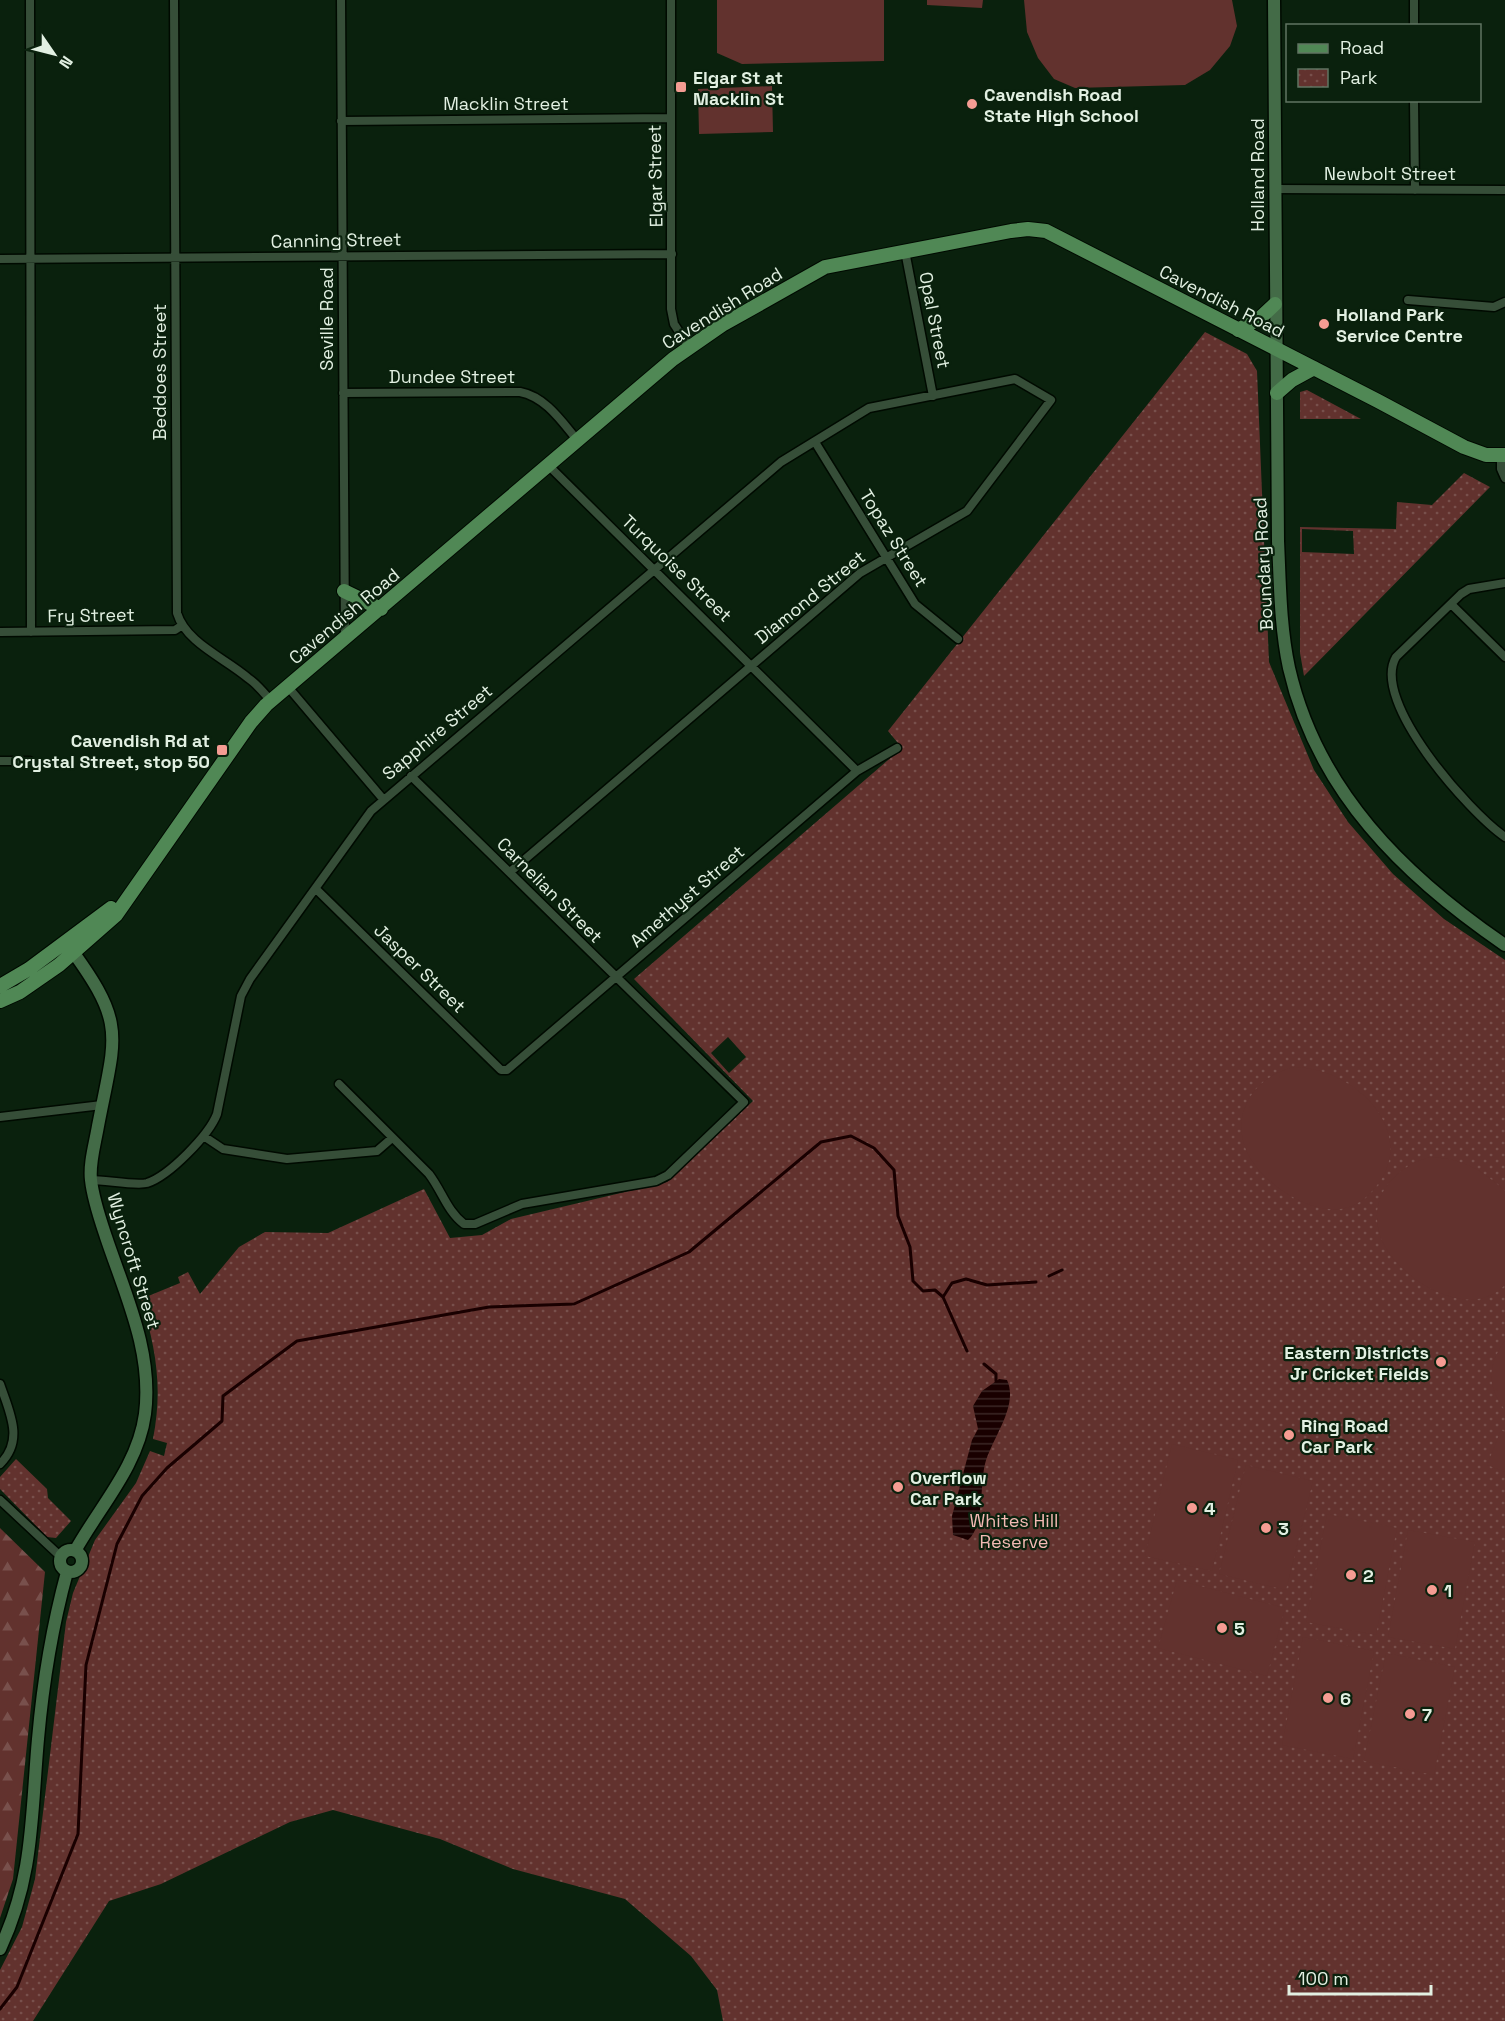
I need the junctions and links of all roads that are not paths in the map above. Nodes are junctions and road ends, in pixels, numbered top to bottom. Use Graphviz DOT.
graph roads {
  1 [pos="30,0"];
  2 [pos="174,0"];
  3 [pos="341,0"];
  4 [pos="671,0"];
  5 [pos="1274,0"];
  6 [pos="1414,0"];
  7 [pos="1414,24"];
  8 [pos="1414,102"];
  9 [pos="670,118"];
  10 [pos="341,121"];
  11 [pos="1275,189"];
  12 [pos="1415,190"];
  13 [pos="1505,190"];
  14 [pos="905,251"];
  15 [pos="672,254"];
  16 [pos="342,256"];
  17 [pos="175,258"];
  18 [pos="0,259"];
  19 [pos="30,259"];
  20 [pos="1408,300"];
  21 [pos="1505,302"];
  22 [pos="1275,304"];
  23 [pos="1239,330"];
  24 [pos="689,347"];
  25 [pos="1276,349"];
  26 [pos="1314,368"];
  27 [pos="343,393"];
  28 [pos="1277,393"];
  29 [pos="933,396"];
  30 [pos="578,441"];
  31 [pos="815,442"];
  32 [pos="1503,455"];
  33 [pos="549,466"];
  34 [pos="1505,478"];
  35 [pos="887,557"];
  36 [pos="655,570"];
  37 [pos="1505,583"];
  38 [pos="344,591"];
  39 [pos="1451,604"];
  40 [pos="381,609"];
  41 [pos="180,626"];
  42 [pos="0,632"];
  43 [pos="31,632"];
  44 [pos="345,639"];
  45 [pos="958,639"];
  46 [pos="1505,657"];
  47 [pos="752,666"];
  48 [pos="288,687"];
  49 [pos="271,701"];
  50 [pos="897,748"];
  51 [pos="0,761"];
  52 [pos="30,761"];
  53 [pos="857,771"];
  54 [pos="411,776"];
  55 [pos="383,799"];
  56 [pos="1505,837"];
  57 [pos="510,872"];
  58 [pos="316,889"];
  59 [pos="1505,945"];
  60 [pos="70,948"];
  61 [pos="616,978"];
  62 [pos="0,986"];
  63 [pos="0,1001"];
  64 [pos="501,1070"];
  65 [pos="339,1084"];
  66 [pos="102,1105"];
  67 [pos="0,1117"];
  68 [pos="205,1137"];
  69 [pos="392,1138"];
  70 [pos="91,1180"];
  71 [pos="0,1384"];
  72 [pos="0,1464"];
  73 [pos="0,1500"];
  74 [pos="75,1551"];
  75 [pos="60,1556"];
  76 [pos="67,1572"];
  77 [pos="0,1949"];
  1 -- 19 [label="street"];
  2 -- 17 [label="street, Beddoes Street"];
  3 -- 10 [label="street, Seville Road"];
  4 -- 9 [label="street, Elgar Street"];
  5 -- 11 [label="street, Holland Road"];
  6 -- 7 [label="street"];
  8 -- 12 [label="street"];
  9 -- 10 [label="street, Macklin Street"];
  9 -- 15 [label="street, Elgar Street"];
  10 -- 16 [label="street, Seville Road"];
  11 -- 12 [label="street, Newbolt Street"];
  11 -- 22 [label="street, Holland Road"];
  12 -- 13 [label="street, Newbolt Street"];
  14 -- 23 [label="main road, Cavendish Road"];
  14 -- 24 [label="main road, Cavendish Road"];
  14 -- 29 [label="street, Opal Street"];
  15 -- 16 [label="street, Canning Street"];
  15 -- 24 [label="street, Elgar Street"];
  16 -- 17 [label="street, Canning Street"];
  16 -- 27 [label="street, Seville Road"];
  17 -- 19 [label="street, Canning Street"];
  17 -- 41 [label="street, Beddoes Street"];
  18 -- 19 [label="street, Canning Street"];
  19 -- 43 [label="street"];
  20 -- 21 [label="street"];
  22 -- 23 [label="main road"];
  22 -- 25 [label="street, Holland Road"];
  23 -- 25 [label="main road, Cavendish Road"];
  24 -- 30 [label="main road, Cavendish Road"];
  25 -- 26 [label="main road, Cavendish Road"];
  25 -- 28 [label="street, Boundary Road"];
  26 -- 28 [label="main road"];
  26 -- 32 [label="main road, Cavendish Road"];
  27 -- 30 [label="street, Dundee Street"];
  27 -- 38 [label="street, Seville Road"];
  28 -- 59 [label="street, Boundary Road"];
  29 -- 31 [label="street, Sapphire Street"];
  29 -- 35 [label="street, Diamond Street"];
  30 -- 33 [label="main road, Cavendish Road"];
  31 -- 35 [label="street, Topaz Street"];
  31 -- 36 [label="street, Sapphire Street"];
  32 -- 34 [label="street"];
  33 -- 36 [label="street, Turquoise Street"];
  33 -- 40 [label="main road, Cavendish Road"];
  35 -- 45 [label="street, Topaz Street"];
  35 -- 47 [label="street, Diamond Street"];
  36 -- 47 [label="street, Turquoise Street"];
  36 -- 54 [label="street, Sapphire Street"];
  37 -- 39 [label="street"];
  38 -- 40 [label="main road"];
  38 -- 44 [label="street, Seville Road"];
  39 -- 46 [label="street"];
  39 -- 56 [label="street"];
  40 -- 44 [label="main road, Cavendish Road"];
  41 -- 43 [label="street, Fry Street"];
  41 -- 49 [label="street"];
  42 -- 43 [label="street, Fry Street"];
  44 -- 48 [label="main road, Cavendish Road"];
  47 -- 53 [label="street, Turquoise Street"];
  47 -- 57 [label="street, Diamond Street"];
  48 -- 49 [label="main road, Cavendish Road"];
  48 -- 55 [label="street"];
  49 -- 60 [label="main road, Cavendish Road"];
  50 -- 53 [label="street, Amethyst Street"];
  51 -- 52 [label="street"];
  53 -- 61 [label="street, Amethyst Street"];
  54 -- 55 [label="street, Sapphire Street"];
  54 -- 57 [label="street, Carnelian Street"];
  55 -- 58 [label="street, Sapphire Street"];
  57 -- 61 [label="street, Carnelian Street"];
  58 -- 64 [label="street, Jasper Street"];
  58 -- 68 [label="street, Sapphire Street"];
  60 -- 62 [label="main road, Cavendish Road"];
  60 -- 63 [label="main road, Cavendish Road"];
  60 -- 66 [label="street, Wyncroft Street"];
  61 -- 64 [label="street, Amethyst Street"];
  61 -- 69 [label="street, Carnelian Street"];
  65 -- 69 [label="street"];
  66 -- 67 [label="street"];
  66 -- 70 [label="street, Wyncroft Street"];
  68 -- 69 [label="street"];
  68 -- 70 [label="street, Sapphire Street"];
  70 -- 74 [label="street, Wyncroft Street"];
  71 -- 72 [label="street"];
  73 -- 75 [label="street"];
  74 -- 75 [label="street"];
  74 -- 76 [label="street"];
  75 -- 76 [label="street"];
  76 -- 77 [label="street"];
}
